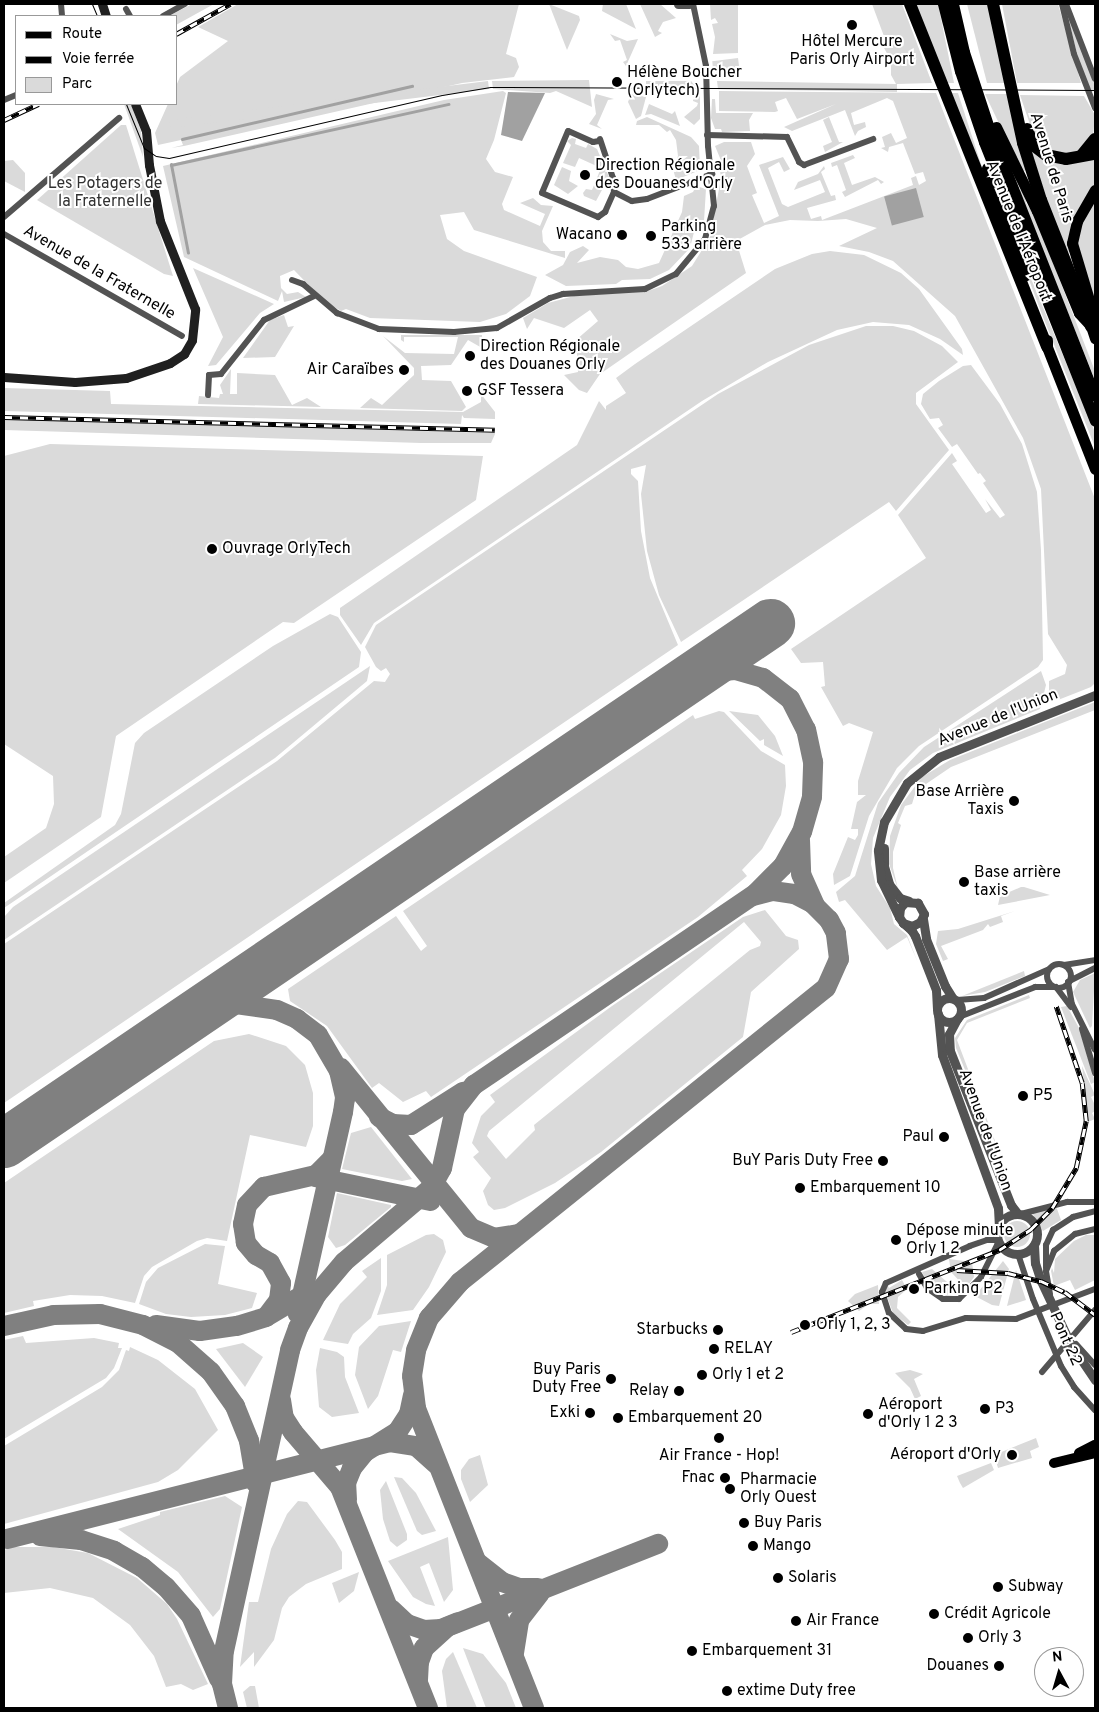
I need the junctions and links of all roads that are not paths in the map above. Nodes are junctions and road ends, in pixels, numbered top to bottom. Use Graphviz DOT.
graph roads {
  1 [pos="185,4"];
  2 [pos="678,4"];
  3 [pos="689,4"];
  4 [pos="693,4"];
  5 [pos="910,4"];
  6 [pos="943,4"];
  7 [pos="953,4"];
  8 [pos="993,4"];
  9 [pos="1062,4"];
  10 [pos="1066,4"];
  11 [pos="126,9"];
  12 [pos="129,15"];
  13 [pos="165,15"];
  14 [pos="972,78"];
  15 [pos="1095,78"];
  16 [pos="1010,80"];
  17 [pos="969,99"];
  18 [pos="135,105"];
  19 [pos="1095,108"];
  20 [pos="119,118"];
  21 [pos="707,135"];
  22 [pos="873,139"];
  23 [pos="1095,139"];
  24 [pos="1095,154"];
  25 [pos="1081,156"];
  26 [pos="712,174"];
  27 [pos="614,192"];
  28 [pos="1094,192"];
  29 [pos="4,217"];
  30 [pos="4,234"];
  31 [pos="292,280"];
  32 [pos="314,296"];
  33 [pos="1093,332"];
  34 [pos="182,336"];
  35 [pos="1047,347"];
  36 [pos="4,377"];
  37 [pos="208,394"];
  38 [pos="1095,396"];
  39 [pos="1095,421"];
  40 [pos="1095,470"];
  41 [pos="1095,695"];
  42 [pos="897,798"];
  43 [pos="909,901"];
  44 [pos="923,919"];
  45 [pos="901,920"];
  46 [pos="1095,960"];
  47 [pos="1064,965"];
  48 [pos="1095,968"];
  49 [pos="1048,969"];
  50 [pos="1068,982"];
  51 [pos="1056,987"];
  52 [pos="955,999"];
  53 [pos="1074,1010"];
  54 [pos="938,1011"];
  55 [pos="958,1018"];
  56 [pos="1095,1050"];
  57 [pos="1095,1073"];
  58 [pos="1095,1202"];
  59 [pos="1095,1211"];
  60 [pos="1019,1214"];
  61 [pos="999,1226"];
  62 [pos="1095,1229"];
  63 [pos="999,1241"];
  64 [pos="1034,1245"];
  65 [pos="1018,1254"];
  66 [pos="1046,1271"];
  67 [pos="918,1274"];
  68 [pos="1095,1289"];
  69 [pos="1052,1301"];
  70 [pos="1095,1310"];
  71 [pos="1062,1322"];
  72 [pos="1095,1365"];
  73 [pos="1042,1372"];
  74 [pos="1095,1380"];
  75 [pos="1095,1410"];
  76 [pos="1095,1445"];
  77 [pos="1095,1453"];
  78 [pos="1074,1457"];
  79 [pos="1054,1463"];
  1 -- 13 [label="street"];
  2 -- 3 [label="street"];
  4 -- 21 [label="street"];
  5 -- 35 [label="highway, Avenue de l'Aéroport"];
  6 -- 17 [label="highway"];
  7 -- 14 [label="highway"];
  8 -- 16 [label="highway, Avenue de Paris"];
  9 -- 19 [label="street"];
  10 -- 15 [label="street"];
  11 -- 12 [label="street"];
  14 -- 33 [label="highway"];
  14 -- 38 [label="highway"];
  16 -- 25 [label="highway"];
  16 -- 33 [label="highway, Avenue de Paris"];
  17 -- 35 [label="highway"];
  17 -- 39 [label="highway"];
  18 -- 36 [label="main road"];
  20 -- 29 [label="street"];
  21 -- 22 [label="street"];
  21 -- 26 [label="street"];
  23 -- 25 [label="highway"];
  24 -- 25 [label="highway"];
  26 -- 27 [label="street"];
  26 -- 32 [label="street"];
  27 -- 27 [label="street"];
  28 -- 33 [label="highway"];
  30 -- 34 [label="street, Avenue de la Fraternelle"];
  31 -- 32 [label="street"];
  32 -- 37 [label="street"];
  35 -- 40 [label="highway, Avenue de l'Aéroport"];
  41 -- 42 [label="street, Avenue de l'Union"];
  42 -- 43 [label="street, Avenue de l'Union"];
  42 -- 45 [label="street, Avenue de l'Union"];
  43 -- 44 [label="street, Avenue de l'Union"];
  43 -- 45 [label="street"];
  44 -- 45 [label="street"];
  44 -- 52 [label="street, Avenue de l'Union"];
  45 -- 54 [label="street, Avenue de l'Union"];
  46 -- 47 [label="street"];
  47 -- 49 [label="street"];
  47 -- 50 [label="street"];
  48 -- 50 [label="street"];
  49 -- 51 [label="street"];
  49 -- 52 [label="street"];
  50 -- 51 [label="street"];
  50 -- 53 [label="street"];
  51 -- 53 [label="street"];
  51 -- 55 [label="street"];
  52 -- 54 [label="street"];
  52 -- 55 [label="street, Avenue de l'Union"];
  53 -- 56 [label="street"];
  53 -- 57 [label="street"];
  54 -- 55 [label="street"];
  54 -- 61 [label="street, Avenue de l'Union"];
  55 -- 60 [label="street, Avenue de l'Union"];
  58 -- 60 [label="street"];
  59 -- 66 [label="street"];
  60 -- 61 [label="street"];
  60 -- 64 [label="street, Avenue de l'Union"];
  61 -- 63 [label="street, Avenue de l'Union"];
  62 -- 66 [label="street"];
  63 -- 65 [label="street"];
  63 -- 67 [label="street"];
  63 -- 68 [label="street"];
  64 -- 65 [label="street"];
  64 -- 69 [label="street, Avenue de l'Union"];
  65 -- 75 [label="street, Pont 22"];
  66 -- 69 [label="street"];
  69 -- 71 [label="street, Avenue de l'Union"];
  70 -- 73 [label="street"];
  71 -- 72 [label="street"];
  71 -- 74 [label="street, Avenue de l'Union"];
  76 -- 78 [label="main road"];
  77 -- 78 [label="main road"];
  78 -- 79 [label="main road"];
}
